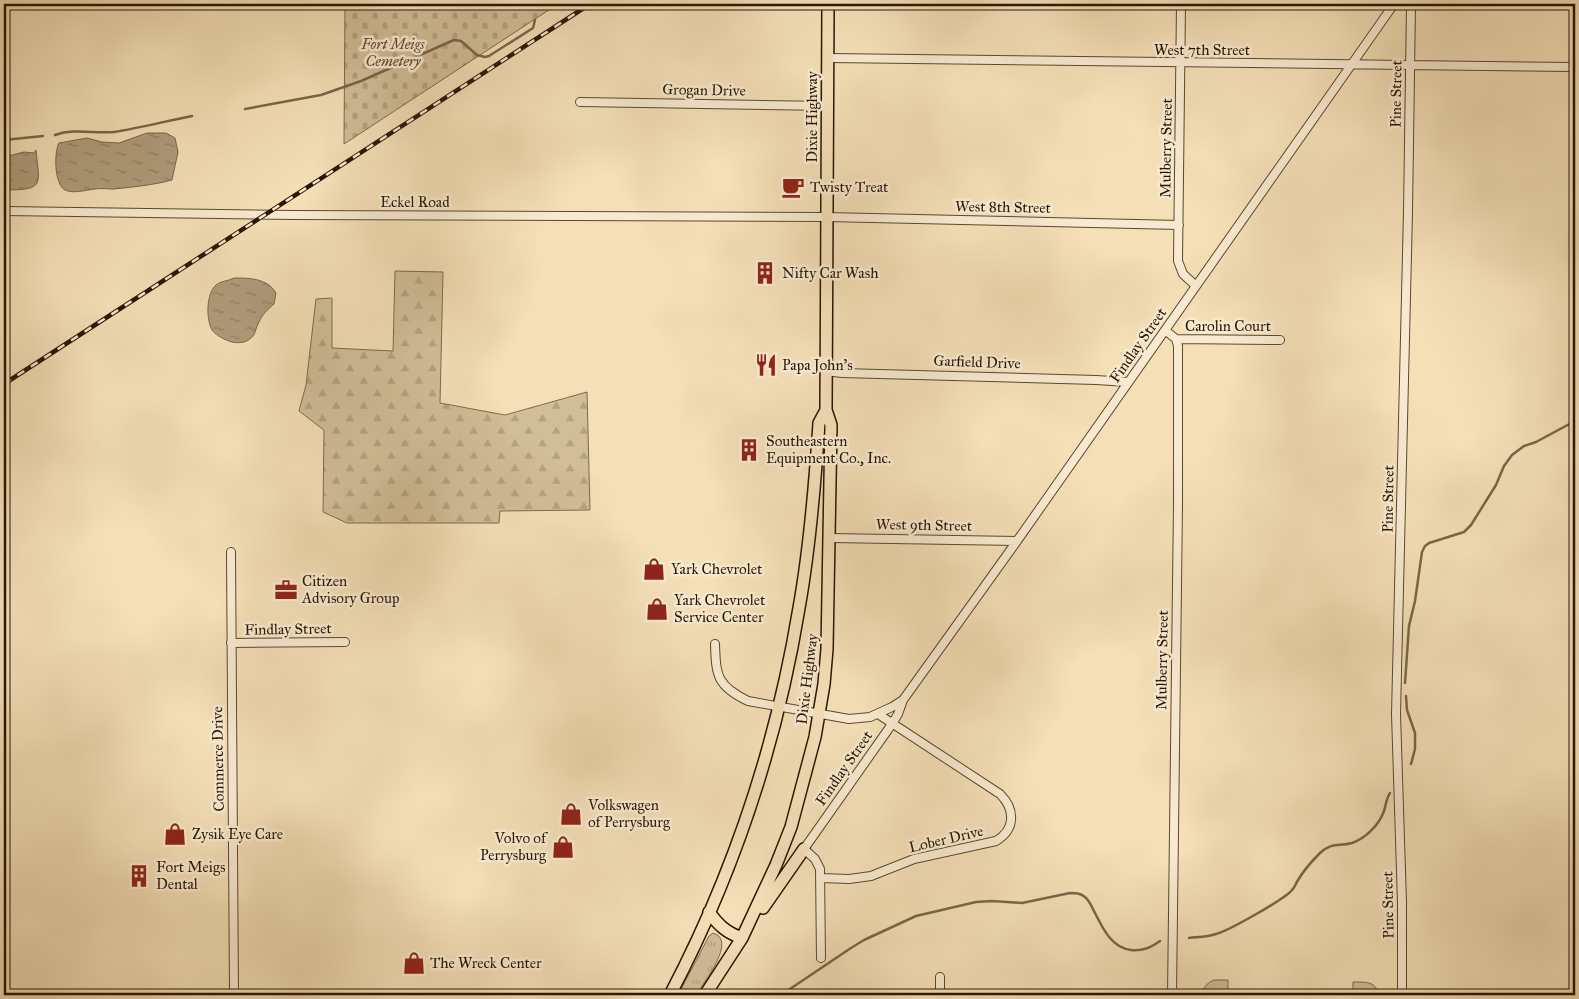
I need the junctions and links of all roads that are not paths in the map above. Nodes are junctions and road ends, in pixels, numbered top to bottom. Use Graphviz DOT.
graph roads {
  1 [pos="828,4"];
  2 [pos="1181,4"];
  3 [pos="1394,4"];
  4 [pos="1411,4"];
  5 [pos="828,58"];
  6 [pos="1181,63"];
  7 [pos="1352,65"];
  8 [pos="1410,66"];
  9 [pos="1575,67"];
  10 [pos="580,102"];
  11 [pos="827,106"];
  12 [pos="4,212"];
  13 [pos="826,217"];
  14 [pos="1179,225"];
  15 [pos="1196,286"];
  16 [pos="1165,330"];
  17 [pos="1176,339"];
  18 [pos="1280,340"];
  19 [pos="825,371"];
  20 [pos="1128,382"];
  21 [pos="826,410"];
  22 [pos="830,538"];
  23 [pos="1017,541"];
  24 [pos="230,552"];
  25 [pos="345,642"];
  26 [pos="231,643"];
  27 [pos="715,644"];
  28 [pos="903,700"];
  29 [pos="778,707"];
  30 [pos="819,714"];
  31 [pos="878,714"];
  32 [pos="892,724"];
  33 [pos="804,849"];
  34 [pos="821,878"];
  35 [pos="709,912"];
  36 [pos="742,938"];
  37 [pos="821,958"];
  38 [pos="940,977"];
  39 [pos="234,995"];
  40 [pos="670,995"];
  41 [pos="705,995"];
  42 [pos="940,995"];
  43 [pos="1172,995"];
  44 [pos="1402,995"];
  1 -- 5 [label="main road, Dixie Highway"];
  2 -- 6 [label="street, Mulberry Street"];
  3 -- 7 [label="street, Findlay Street"];
  4 -- 8 [label="street, Pine Street"];
  5 -- 6 [label="street, West 7th Street"];
  5 -- 11 [label="main road, Dixie Highway"];
  6 -- 7 [label="street, West 7th Street"];
  6 -- 14 [label="street, Mulberry Street"];
  7 -- 8 [label="street, West 7th Street"];
  7 -- 15 [label="street, Findlay Street"];
  8 -- 9 [label="street, West 7th Street"];
  8 -- 44 [label="street, Pine Street"];
  10 -- 11 [label="street, Grogan Drive"];
  11 -- 13 [label="main road, Dixie Highway"];
  12 -- 13 [label="street, Eckel Road"];
  13 -- 14 [label="street, West 8th Street"];
  13 -- 19 [label="main road, Dixie Highway"];
  14 -- 15 [label="street, Mulberry Street"];
  15 -- 16 [label="street, Findlay Street"];
  16 -- 17 [label="street"];
  16 -- 20 [label="street, Findlay Street"];
  17 -- 18 [label="street, Carolin Court"];
  17 -- 43 [label="street, Mulberry Street"];
  19 -- 20 [label="street, Garfield Drive"];
  19 -- 21 [label="main road, Dixie Highway"];
  20 -- 23 [label="street, Findlay Street"];
  21 -- 22 [label="main road, Dixie Highway"];
  21 -- 29 [label="main road, Dixie Highway"];
  22 -- 23 [label="street, West 9th Street"];
  22 -- 30 [label="main road, Dixie Highway"];
  23 -- 28 [label="street, Findlay Street"];
  24 -- 26 [label="street, Commerce Drive"];
  25 -- 26 [label="street, Findlay Street"];
  26 -- 39 [label="street, Commerce Drive"];
  27 -- 29 [label="street, Findlay Street"];
  28 -- 31 [label="street, Findlay Street"];
  28 -- 32 [label="street, Findlay Street"];
  29 -- 30 [label="street, Findlay Street"];
  29 -- 35 [label="main road, Dixie Highway"];
  30 -- 31 [label="street, Findlay Street"];
  30 -- 36 [label="main road, Dixie Highway"];
  31 -- 32 [label="street, Lober Drive"];
  32 -- 33 [label="street, Findlay Street"];
  32 -- 34 [label="street, Lober Drive"];
  33 -- 34 [label="street"];
  33 -- 36 [label="main road"];
  34 -- 37 [label="street"];
  35 -- 36 [label="main road"];
  35 -- 40 [label="main road, Dixie Highway"];
  36 -- 41 [label="main road, Dixie Highway"];
  38 -- 42 [label="street"];
}
